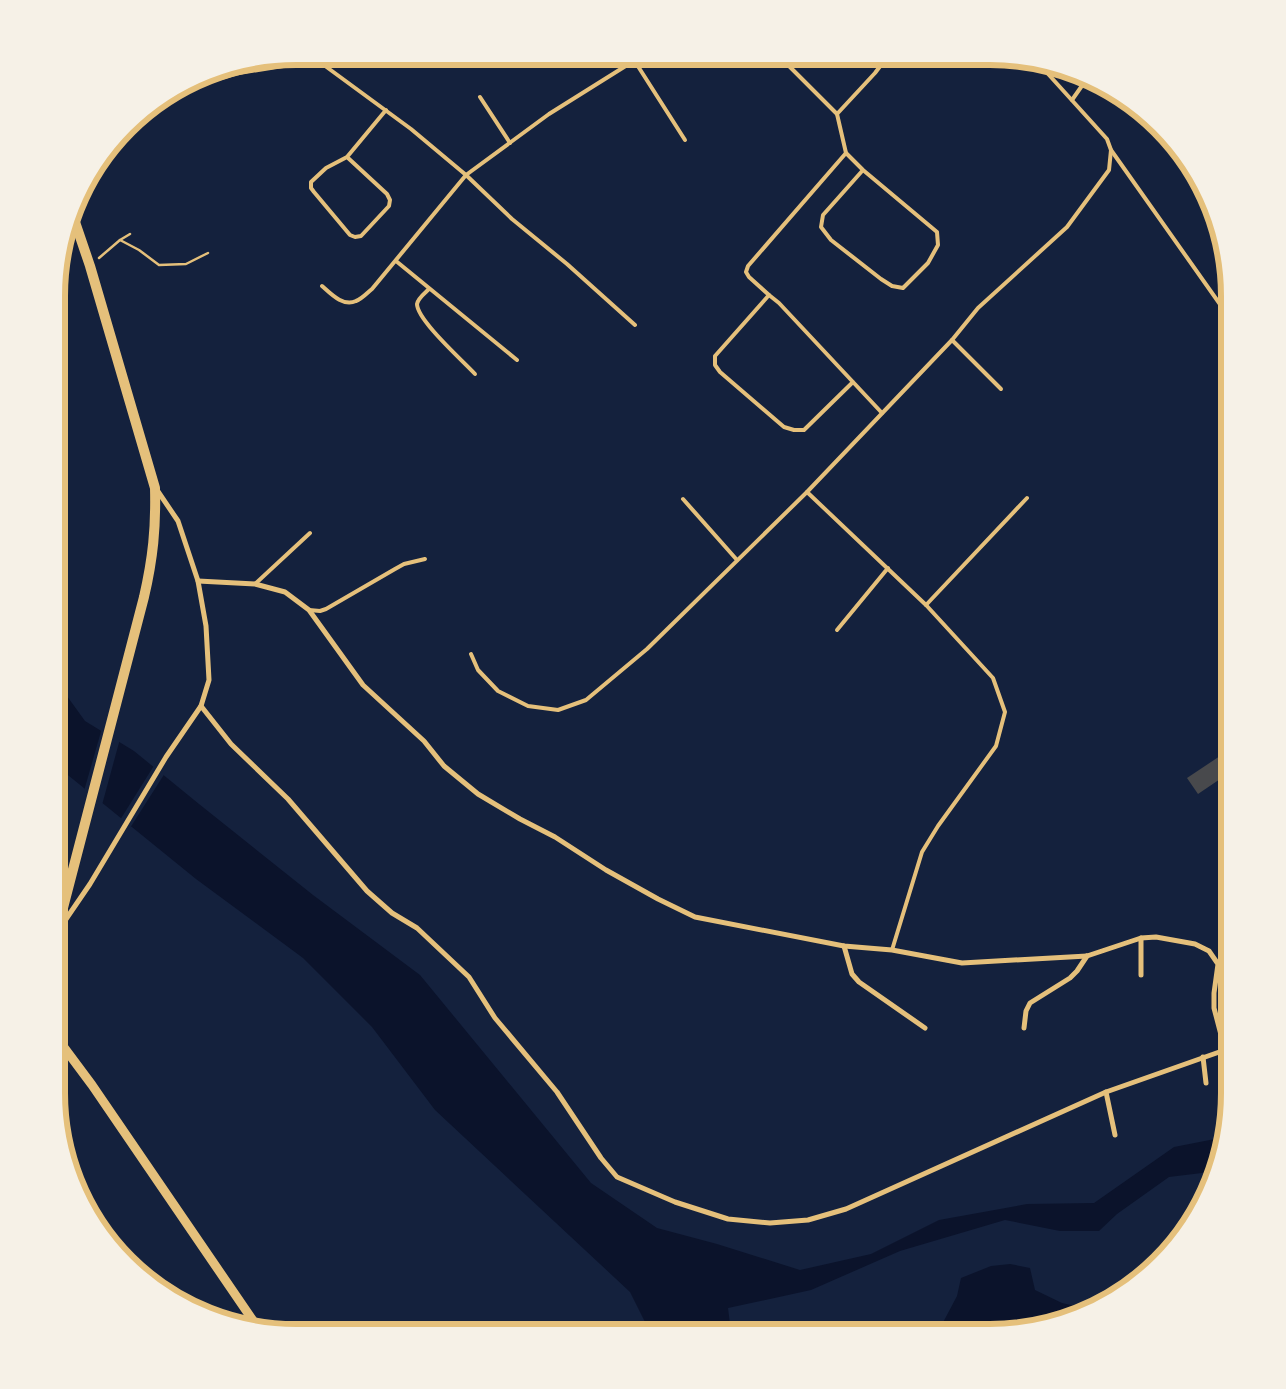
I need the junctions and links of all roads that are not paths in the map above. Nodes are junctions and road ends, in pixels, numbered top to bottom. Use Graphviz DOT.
graph roads {
  1 [pos="326,65"];
  2 [pos="626,65"];
  3 [pos="637,65"];
  4 [pos="788,65"];
  5 [pos="881,65"];
  6 [pos="275,66"];
  7 [pos="1046,72"];
  8 [pos="236,73"];
  9 [pos="236,73"];
  10 [pos="220,78"];
  11 [pos="1083,85"];
  12 [pos="480,96"];
  13 [pos="1072,100"];
  14 [pos="386,110"];
  15 [pos="837,114"];
  16 [pos="686,140"];
  17 [pos="510,143"];
  18 [pos="1110,150"];
  19 [pos="846,153"];
  20 [pos="347,157"];
  21 [pos="863,170"];
  22 [pos="466,175"];
  23 [pos="75,228"];
  24 [pos="396,261"];
  25 [pos="322,286"];
  26 [pos="429,289"];
  27 [pos="769,295"];
  28 [pos="1221,306"];
  29 [pos="635,325"];
  30 [pos="952,340"];
  31 [pos="517,360"];
  32 [pos="475,374"];
  33 [pos="853,382"];
  34 [pos="1001,389"];
  35 [pos="882,413"];
  36 [pos="155,488"];
  37 [pos="807,492"];
  38 [pos="1027,498"];
  39 [pos="683,499"];
  40 [pos="310,533"];
  41 [pos="425,559"];
  42 [pos="737,560"];
  43 [pos="888,568"];
  44 [pos="198,581"];
  45 [pos="255,584"];
  46 [pos="926,605"];
  47 [pos="309,610"];
  48 [pos="837,630"];
  49 [pos="471,654"];
  50 [pos="201,706"];
  51 [pos="65,896"];
  52 [pos="65,921"];
  53 [pos="1141,938"];
  54 [pos="844,946"];
  55 [pos="892,950"];
  56 [pos="1087,956"];
  57 [pos="1221,962"];
  58 [pos="1218,964"];
  59 [pos="1141,975"];
  60 [pos="925,1028"];
  61 [pos="1024,1028"];
  62 [pos="1221,1035"];
  63 [pos="65,1049"];
  64 [pos="1221,1051"];
  65 [pos="1204,1057"];
  66 [pos="1206,1083"];
  67 [pos="1106,1092"];
  68 [pos="1115,1136"];
  69 [pos="253,1320"];
  1 -- 14 [label="lane"];
  2 -- 17 [label="lane"];
  3 -- 16 [label="lane"];
  4 -- 15 [label="lane"];
  5 -- 15 [label="lane"];
  6 -- 8 [label="street"];
  7 -- 13 [label="lane"];
  9 -- 10 [label="street"];
  11 -- 13 [label="lane"];
  12 -- 17 [label="lane"];
  13 -- 18 [label="lane"];
  14 -- 20 [label="lane"];
  14 -- 22 [label="lane"];
  15 -- 19 [label="lane"];
  17 -- 22 [label="lane"];
  18 -- 28 [label="lane"];
  18 -- 30 [label="lane"];
  19 -- 21 [label="lane"];
  19 -- 27 [label="lane"];
  20 -- 20 [label="lane"];
  21 -- 21 [label="lane"];
  22 -- 24 [label="lane"];
  22 -- 29 [label="lane"];
  23 -- 36 [label="main road"];
  24 -- 25 [label="lane"];
  24 -- 26 [label="lane"];
  26 -- 31 [label="lane"];
  26 -- 32 [label="lane"];
  27 -- 33 [label="lane"];
  27 -- 33 [label="lane"];
  30 -- 34 [label="lane"];
  30 -- 35 [label="lane"];
  33 -- 35 [label="lane"];
  35 -- 37 [label="lane"];
  36 -- 44 [label="street"];
  36 -- 51 [label="main road"];
  37 -- 42 [label="lane"];
  37 -- 43 [label="lane"];
  38 -- 46 [label="lane"];
  39 -- 42 [label="lane"];
  40 -- 45 [label="lane"];
  41 -- 47 [label="lane"];
  42 -- 49 [label="lane"];
  43 -- 46 [label="lane"];
  43 -- 48 [label="lane"];
  44 -- 45 [label="street"];
  44 -- 50 [label="street"];
  45 -- 47 [label="street"];
  46 -- 55 [label="lane"];
  47 -- 54 [label="street"];
  50 -- 52 [label="street"];
  50 -- 67 [label="street"];
  53 -- 56 [label="street"];
  53 -- 58 [label="street"];
  53 -- 59 [label="street"];
  54 -- 55 [label="street"];
  54 -- 60 [label="street"];
  55 -- 56 [label="street"];
  56 -- 61 [label="street"];
  57 -- 58 [label="lane"];
  58 -- 62 [label="street"];
  63 -- 69 [label="street"];
  64 -- 65 [label="street"];
  65 -- 66 [label="street"];
  65 -- 67 [label="street"];
  67 -- 68 [label="street"];
}
